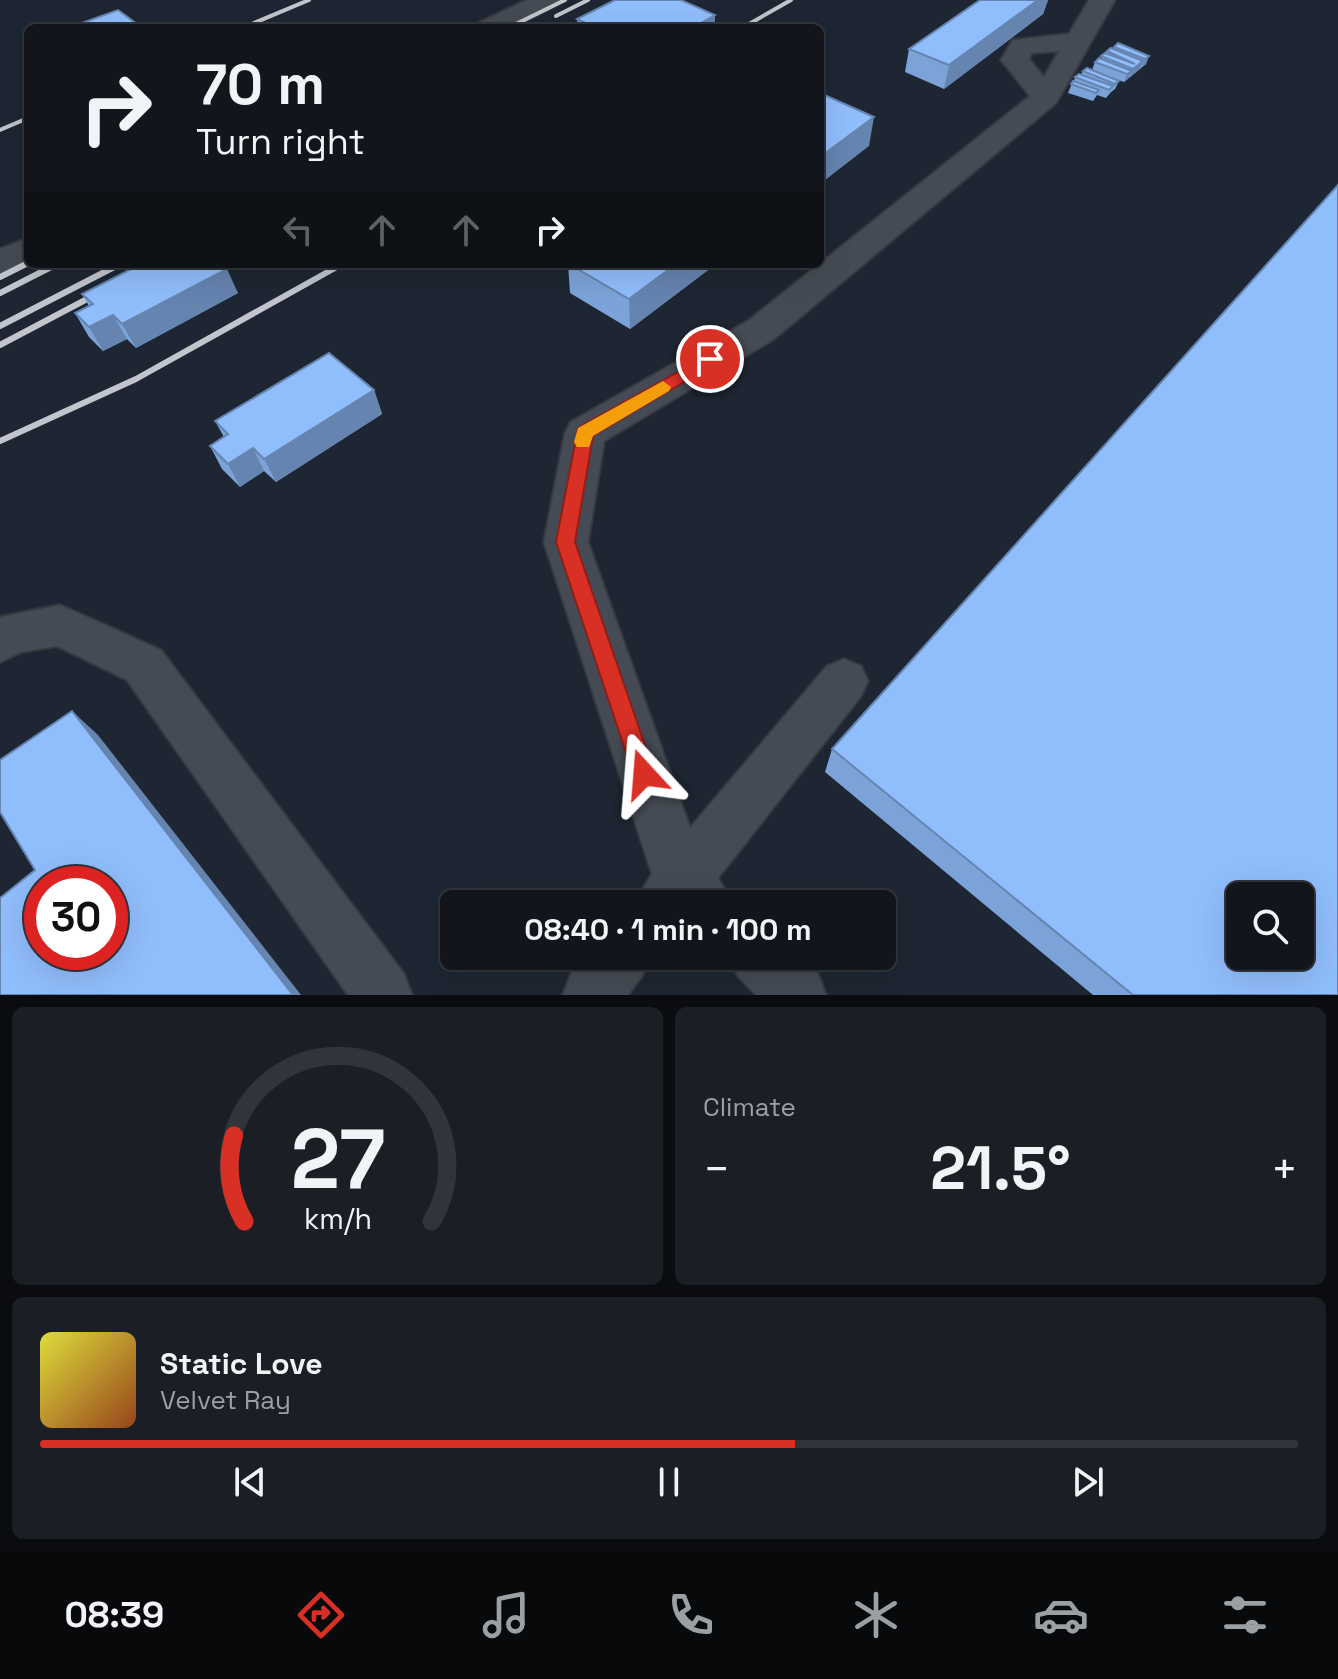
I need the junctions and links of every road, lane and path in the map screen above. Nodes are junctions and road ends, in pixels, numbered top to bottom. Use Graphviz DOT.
graph roads {
  1 [pos="547,0"];
  2 [pos="1102,0"];
  3 [pos="497,24"];
  4 [pos="24,251"];
  5 [pos="0,263"];
  6 [pos="0,641"];
  7 [pos="844,681"];
  8 [pos="681,890"];
  9 [pos="687,890"];
  10 [pos="611,970"];
  11 [pos="772,970"];
  12 [pos="383,995"];
  13 [pos="592,995"];
  14 [pos="797,995"];
  1 -- 3 [label="street"];
  2 -- 8 [label="street"];
  4 -- 5 [label="street"];
  6 -- 12 [label="street"];
  7 -- 9 [label="street"];
  10 -- 13 [label="street"];
  11 -- 14 [label="street"];
}
